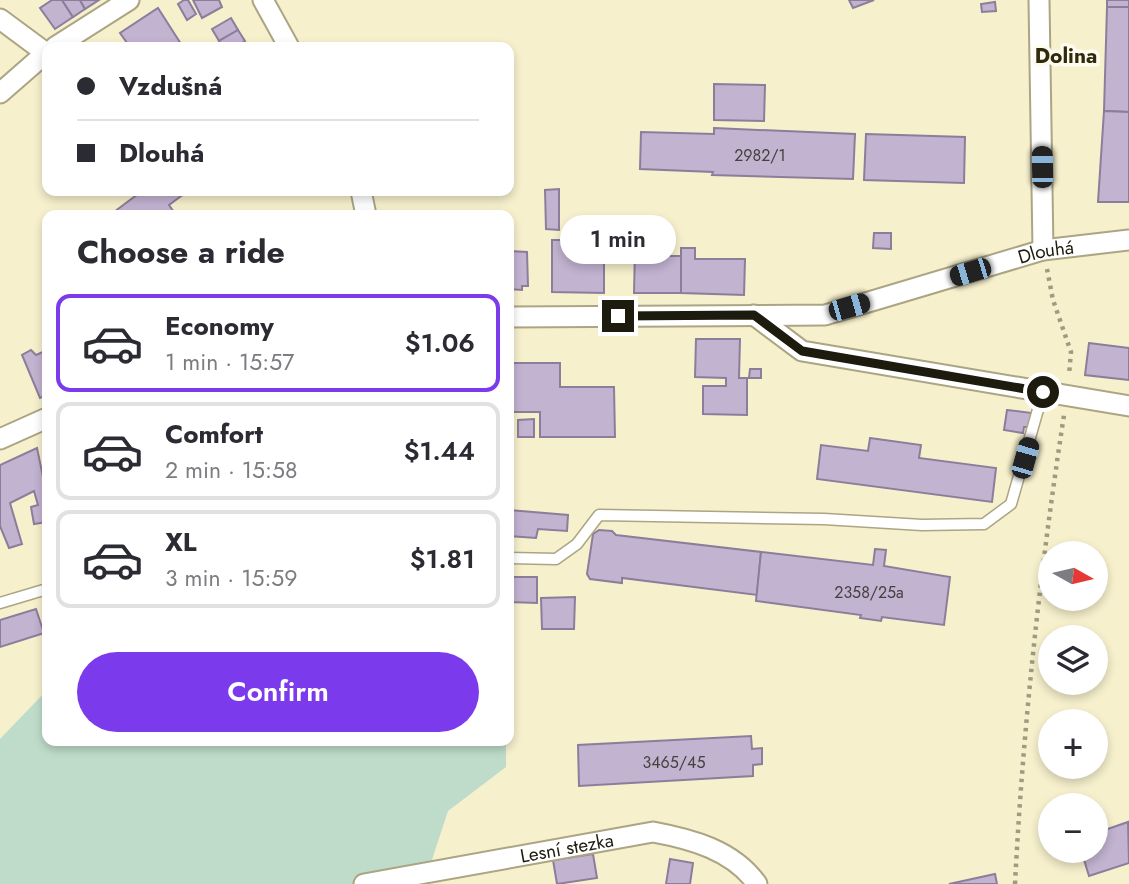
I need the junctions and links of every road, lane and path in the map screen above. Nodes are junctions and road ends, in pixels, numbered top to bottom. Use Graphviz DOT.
graph roads {
  1 [pos="129,0"];
  2 [pos="263,0"];
  3 [pos="1039,0"];
  4 [pos="0,19"];
  5 [pos="63,42"];
  6 [pos="286,42"];
  7 [pos="42,46"];
  8 [pos="42,57"];
  9 [pos="0,93"];
  10 [pos="1129,240"];
  11 [pos="1043,250"];
  12 [pos="754,315"];
  13 [pos="514,317"];
  14 [pos="1043,392"];
  15 [pos="1068,396"];
  16 [pos="1129,406"];
  17 [pos="42,420"];
  18 [pos="0,439"];
  19 [pos="514,558"];
  20 [pos="42,591"];
  21 [pos="0,604"];
  22 [pos="364,884"];
  23 [pos="757,884"];
  24 [pos="1015,884"];
  1 -- 5 [label="street"];
  2 -- 6 [label="street"];
  3 -- 11 [label="street"];
  4 -- 7 [label="street"];
  8 -- 9 [label="street"];
  10 -- 11 [label="street, Dlouhá"];
  11 -- 12 [label="street, Dlouhá"];
  11 -- 15 [label="path"];
  12 -- 13 [label="street, Dlouhá"];
  12 -- 14 [label="street"];
  14 -- 15 [label="street"];
  14 -- 19 [label="lane"];
  15 -- 16 [label="street"];
  15 -- 24 [label="path"];
  17 -- 18 [label="street"];
  20 -- 21 [label="lane"];
  22 -- 23 [label="street, Lesní stezka"];
}
